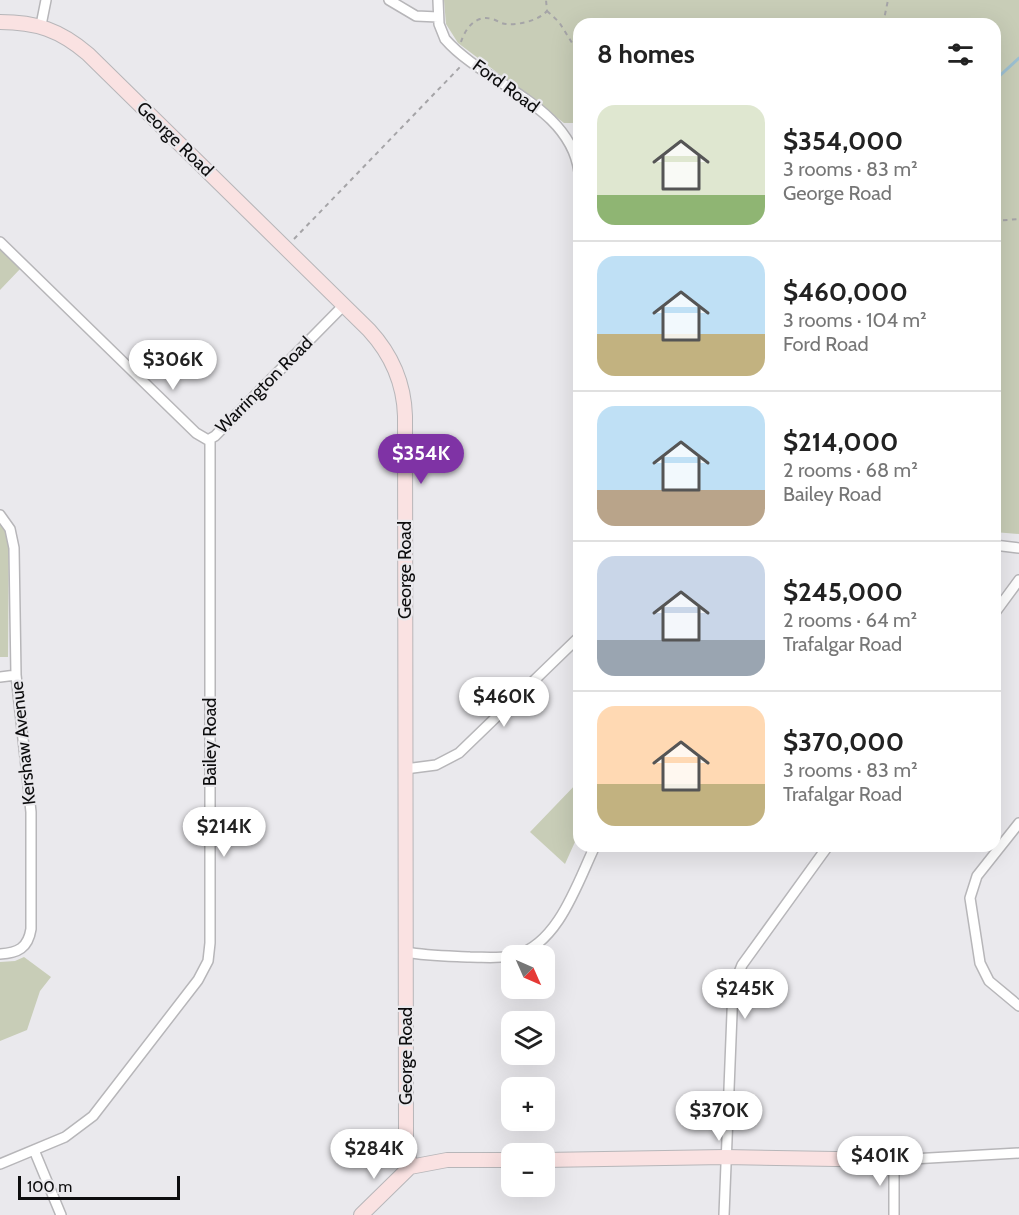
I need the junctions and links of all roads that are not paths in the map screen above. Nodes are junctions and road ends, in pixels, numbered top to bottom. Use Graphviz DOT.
graph roads {
  1 [pos="46,0"];
  2 [pos="389,0"];
  3 [pos="438,0"];
  4 [pos="438,17"];
  5 [pos="0,22"];
  6 [pos="41,25"];
  7 [pos="573,153"];
  8 [pos="0,242"];
  9 [pos="344,304"];
  10 [pos="210,439"];
  11 [pos="0,515"];
  12 [pos="1001,546"];
  13 [pos="1019,548"];
  14 [pos="1019,580"];
  15 [pos="1001,604"];
  16 [pos="573,643"];
  17 [pos="16,675"];
  18 [pos="0,676"];
  19 [pos="405,769"];
  20 [pos="1019,823"];
  21 [pos="1001,846"];
  22 [pos="592,852"];
  23 [pos="824,852"];
  24 [pos="996,852"];
  25 [pos="406,952"];
  26 [pos="0,954"];
  27 [pos="1019,1006"];
  28 [pos="34,1150"];
  29 [pos="1019,1153"];
  30 [pos="725,1157"];
  31 [pos="501,1160"];
  32 [pos="555,1160"];
  33 [pos="894,1160"];
  34 [pos="0,1164"];
  35 [pos="410,1167"];
  36 [pos="61,1215"];
  37 [pos="362,1215"];
  38 [pos="724,1215"];
  39 [pos="894,1215"];
  1 -- 6 [label="street"];
  2 -- 4 [label="street"];
  3 -- 4 [label="street, Ford Road"];
  4 -- 7 [label="street, Ford Road"];
  5 -- 6 [label="street, George Road"];
  6 -- 9 [label="street, George Road"];
  8 -- 10 [label="street, Warrington Road"];
  9 -- 10 [label="street, Warrington Road"];
  9 -- 19 [label="street, George Road"];
  10 -- 28 [label="street, Bailey Road"];
  11 -- 17 [label="street, Kershaw Avenue"];
  12 -- 13 [label="street"];
  14 -- 15 [label="street"];
  16 -- 19 [label="street"];
  17 -- 18 [label="street"];
  17 -- 26 [label="street, Kershaw Avenue"];
  19 -- 25 [label="street, George Road"];
  20 -- 21 [label="street"];
  22 -- 25 [label="street"];
  23 -- 30 [label="street"];
  24 -- 27 [label="street"];
  25 -- 35 [label="street, George Road"];
  28 -- 34 [label="street, Bailey Road"];
  28 -- 36 [label="street"];
  29 -- 33 [label="street"];
  30 -- 32 [label="street"];
  30 -- 33 [label="street"];
  30 -- 38 [label="street"];
  31 -- 35 [label="street"];
  33 -- 39 [label="street"];
  35 -- 37 [label="street"];
}
